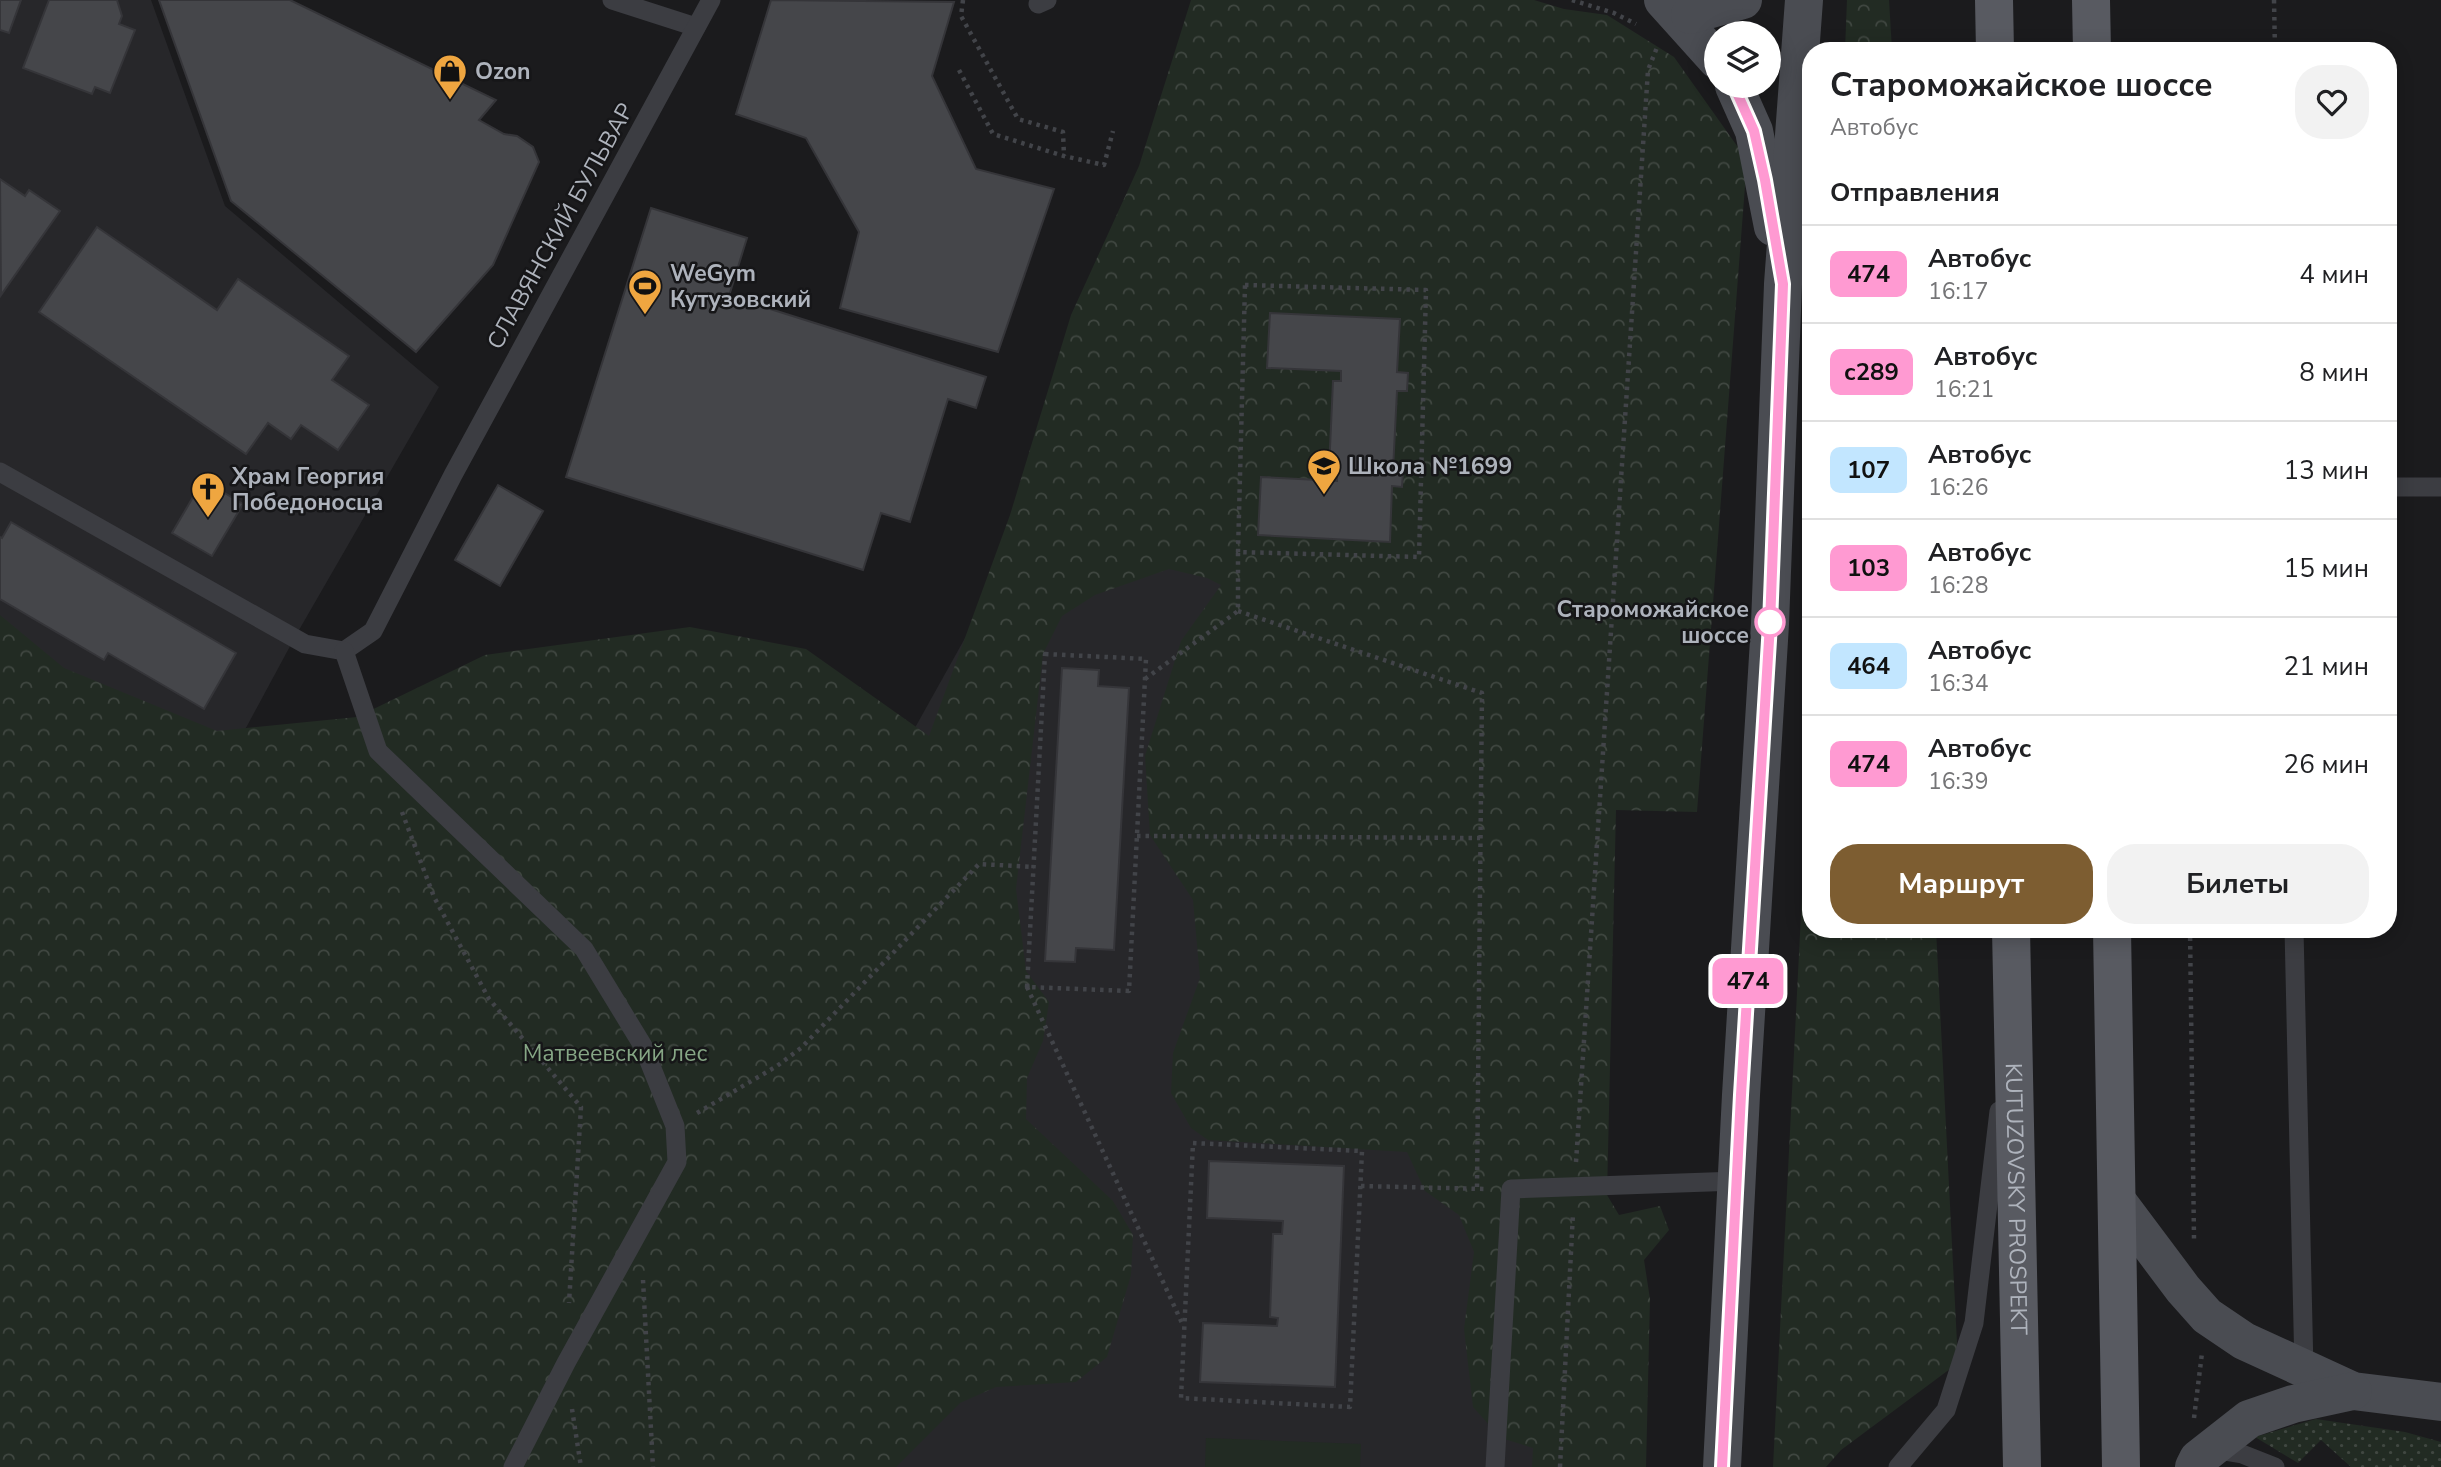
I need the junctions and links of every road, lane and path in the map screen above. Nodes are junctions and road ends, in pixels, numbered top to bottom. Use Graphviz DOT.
graph roads {
  1 [pos="612,0"];
  2 [pos="711,0"];
  3 [pos="963,0"];
  4 [pos="1572,0"];
  5 [pos="1743,0"];
  6 [pos="1804,0"];
  7 [pos="1994,0"];
  8 [pos="2091,0"];
  9 [pos="2274,0"];
  10 [pos="1675,15"];
  11 [pos="696,27"];
  12 [pos="1661,39"];
  13 [pos="1995,42"];
  14 [pos="2092,42"];
  15 [pos="2275,42"];
  16 [pos="1704,46"];
  17 [pos="959,70"];
  18 [pos="1783,78"];
  19 [pos="1739,98"];
  20 [pos="1113,131"];
  21 [pos="1064,156"];
  22 [pos="1783,284"];
  23 [pos="0,472"];
  24 [pos="2397,487"];
  25 [pos="2441,487"];
  26 [pos="1238,552"];
  27 [pos="1238,611"];
  28 [pos="344,651"];
  29 [pos="1145,679"];
  30 [pos="401,811"];
  31 [pos="1137,836"];
  32 [pos="1480,838"];
  33 [pos="1034,867"];
  34 [pos="2011,938"];
  35 [pos="2112,938"];
  36 [pos="2190,938"];
  37 [pos="2294,938"];
  38 [pos="1027,986"];
  39 [pos="2012,991"];
  40 [pos="675,1126"];
  41 [pos="1737,1181"];
  42 [pos="1361,1186"];
  43 [pos="1575,1187"];
  44 [pos="1477,1188"];
  45 [pos="1511,1189"];
  46 [pos="2118,1202"];
  47 [pos="640,1227"];
  48 [pos="2199,1249"];
  49 [pos="569,1309"];
  50 [pos="2207,1316"];
  51 [pos="1184,1326"];
  52 [pos="566,1363"];
  53 [pos="2304,1370"];
  54 [pos="2353,1391"];
  55 [pos="2441,1402"];
  56 [pos="2201,1458"];
  57 [pos="513,1467"];
  58 [pos="581,1467"];
  59 [pos="653,1467"];
  60 [pos="1495,1467"];
  61 [pos="1560,1467"];
  62 [pos="1722,1467"];
  63 [pos="1898,1467"];
  64 [pos="2022,1467"];
  65 [pos="2121,1467"];
  66 [pos="2275,1467"];
  1 -- 11 [label="lane"];
  2 -- 11 [label="lane, СЛАВЯНСКИЙ БУЛЬВАР"];
  3 -- 21 [label="path"];
  4 -- 10 [label="path"];
  5 -- 10 [label="main road"];
  6 -- 18 [label="main road"];
  7 -- 13 [label="main road"];
  8 -- 14 [label="main road"];
  9 -- 15 [label="path"];
  10 -- 16 [label="main road"];
  11 -- 28 [label="lane, СЛАВЯНСКИЙ БУЛЬВАР"];
  12 -- 43 [label="path"];
  17 -- 21 [label="path"];
  18 -- 22 [label="main road"];
  19 -- 22 [label="main road"];
  20 -- 21 [label="path"];
  22 -- 41 [label="main road"];
  23 -- 28 [label="lane"];
  24 -- 25 [label="lane"];
  26 -- 26 [label="path"];
  26 -- 27 [label="path"];
  27 -- 29 [label="path"];
  27 -- 32 [label="path"];
  28 -- 40 [label="lane"];
  29 -- 31 [label="path"];
  29 -- 33 [label="path"];
  30 -- 49 [label="path"];
  31 -- 32 [label="path"];
  31 -- 38 [label="path"];
  32 -- 44 [label="path"];
  33 -- 38 [label="path"];
  33 -- 40 [label="path"];
  34 -- 39 [label="main road, KUTUZOVSKY PROSPEKT"];
  35 -- 46 [label="main road"];
  36 -- 48 [label="path"];
  37 -- 53 [label="lane"];
  38 -- 51 [label="path"];
  39 -- 63 [label="lane"];
  39 -- 64 [label="main road, KUTUZOVSKY PROSPEKT"];
  40 -- 47 [label="lane"];
  41 -- 43 [label="lane"];
  41 -- 62 [label="main road"];
  42 -- 44 [label="path"];
  42 -- 51 [label="path"];
  42 -- 51 [label="path"];
  43 -- 45 [label="lane"];
  43 -- 61 [label="path"];
  44 -- 45 [label="path"];
  45 -- 60 [label="lane"];
  46 -- 50 [label="main road"];
  46 -- 65 [label="main road"];
  47 -- 52 [label="lane"];
  47 -- 59 [label="path"];
  50 -- 53 [label="main road"];
  50 -- 56 [label="path"];
  52 -- 57 [label="lane"];
  52 -- 58 [label="path"];
  53 -- 54 [label="main road"];
  54 -- 55 [label="main road"];
  54 -- 56 [label="main road"];
  56 -- 66 [label="lane"];
}
